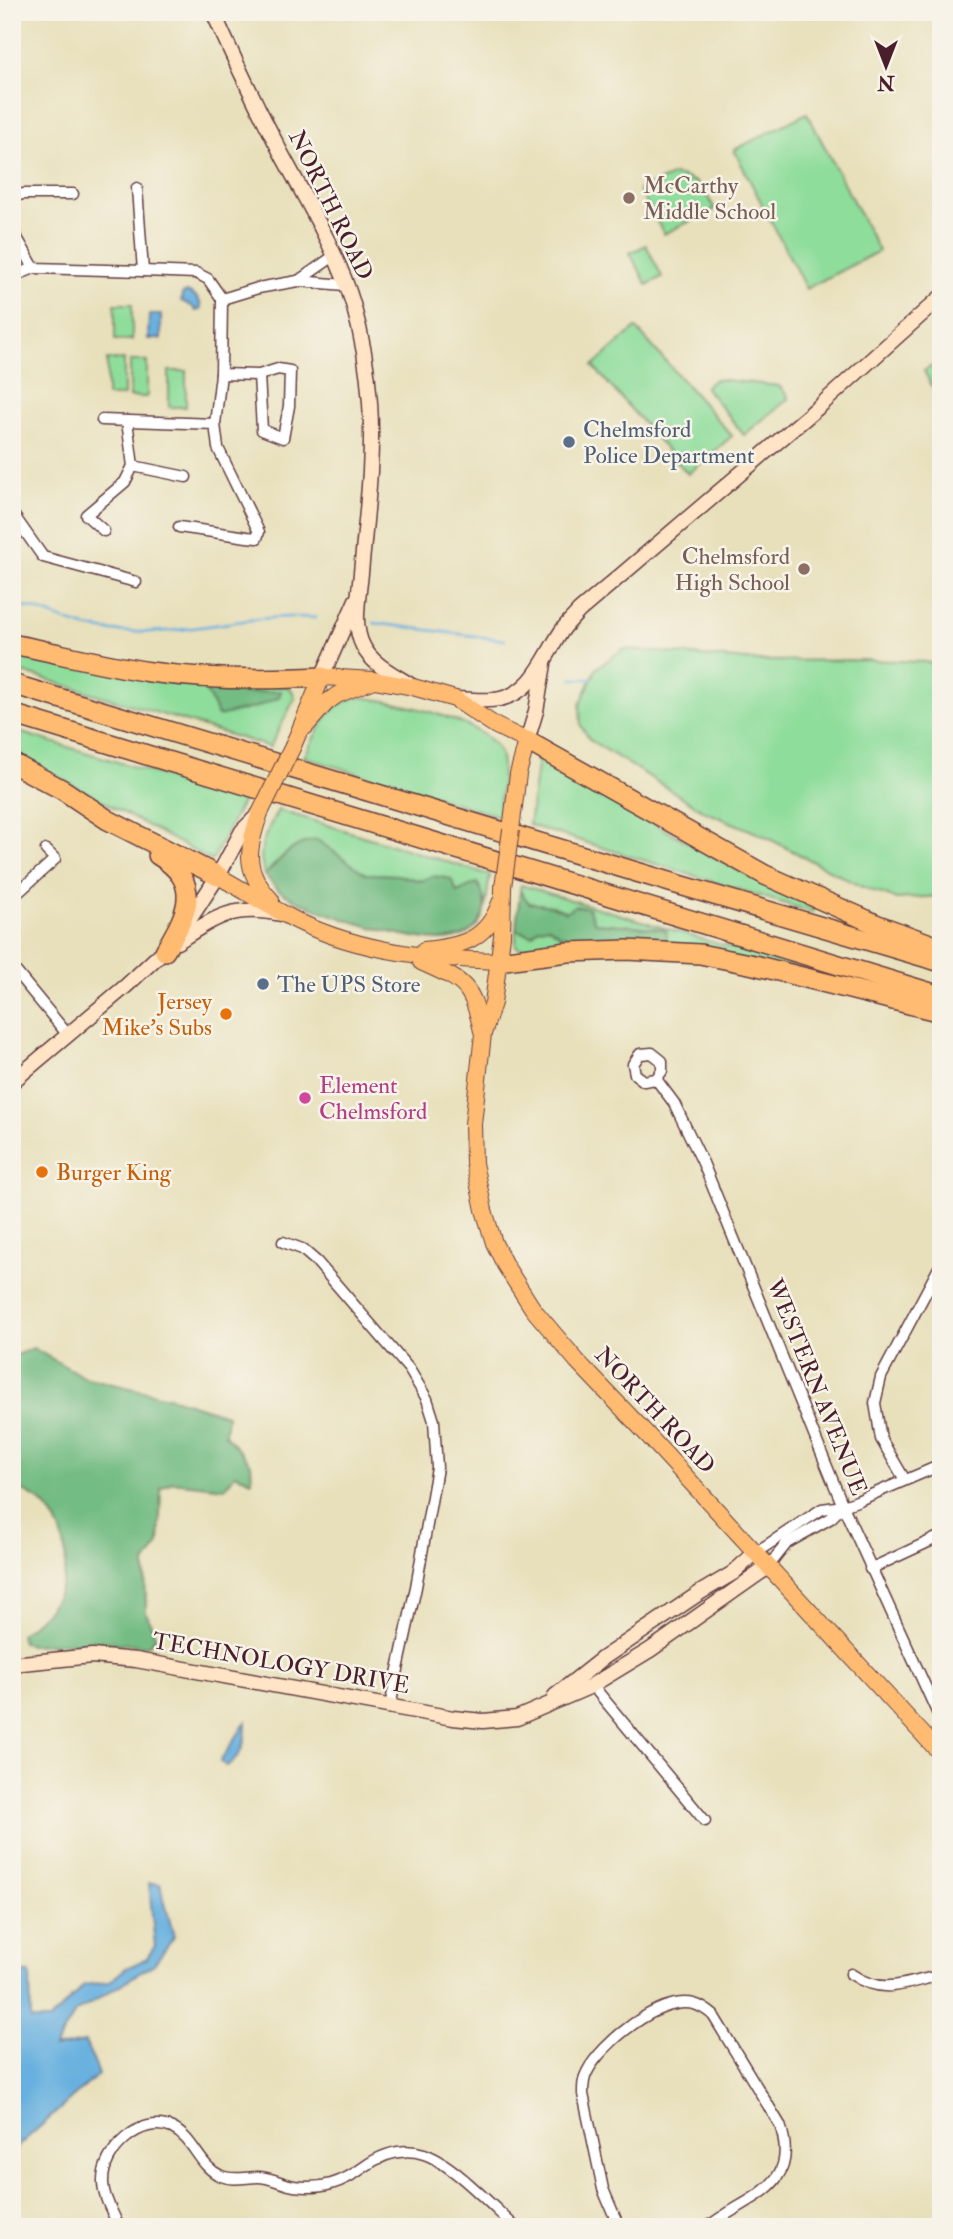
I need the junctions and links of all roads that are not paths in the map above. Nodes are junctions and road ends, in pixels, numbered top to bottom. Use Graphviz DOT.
graph roads {
  1 [pos="213,12"];
  2 [pos="137,188"];
  3 [pos="73,194"];
  4 [pos="12,197"];
  5 [pos="12,229"];
  6 [pos="334,256"];
  7 [pos="34,268"];
  8 [pos="143,271"];
  9 [pos="12,277"];
  10 [pos="298,281"];
  11 [pos="345,285"];
  12 [pos="222,299"];
  13 [pos="938,303"];
  14 [pos="221,374"];
  15 [pos="258,375"];
  16 [pos="102,420"];
  17 [pos="127,421"];
  18 [pos="215,424"];
  19 [pos="133,466"];
  20 [pos="186,477"];
  21 [pos="12,513"];
  22 [pos="179,527"];
  23 [pos="104,530"];
  24 [pos="136,582"];
  25 [pos="358,595"];
  26 [pos="12,644"];
  27 [pos="546,658"];
  28 [pos="322,677"];
  29 [pos="374,680"];
  30 [pos="12,684"];
  31 [pos="413,687"];
  32 [pos="456,699"];
  33 [pos="12,714"];
  34 [pos="297,739"];
  35 [pos="527,741"];
  36 [pos="12,763"];
  37 [pos="260,813"];
  38 [pos="127,831"];
  39 [pos="46,850"];
  40 [pos="218,876"];
  41 [pos="503,892"];
  42 [pos="12,898"];
  43 [pos="285,915"];
  44 [pos="941,948"];
  45 [pos="164,951"];
  46 [pos="401,953"];
  47 [pos="498,961"];
  48 [pos="941,962"];
  49 [pos="12,967"];
  50 [pos="941,996"];
  51 [pos="941,1013"];
  52 [pos="483,1034"];
  53 [pos="68,1035"];
  54 [pos="656,1079"];
  55 [pos="12,1082"];
  56 [pos="283,1242"];
  57 [pos="941,1264"];
  58 [pos="941,1465"];
  59 [pos="905,1480"];
  60 [pos="843,1506"];
  61 [pos="941,1536"];
  62 [pos="755,1553"];
  63 [pos="768,1567"];
  64 [pos="870,1569"];
  65 [pos="12,1664"];
  66 [pos="592,1685"];
  67 [pos="390,1706"];
  68 [pos="538,1709"];
  69 [pos="939,1711"];
  70 [pos="941,1754"];
  71 [pos="705,1821"];
  72 [pos="851,1974"];
  73 [pos="941,1975"];
  74 [pos="119,2227"];
  75 [pos="515,2227"];
  76 [pos="619,2227"];
  77 [pos="708,2227"];
  1 -- 6 [label="main road, NORTH ROAD"];
  2 -- 8 [label="street"];
  3 -- 4 [label="street"];
  5 -- 7 [label="street"];
  6 -- 10 [label="street"];
  6 -- 11 [label="main road, NORTH ROAD"];
  7 -- 8 [label="street"];
  7 -- 9 [label="street"];
  8 -- 12 [label="street"];
  10 -- 11 [label="street"];
  10 -- 12 [label="street"];
  11 -- 25 [label="main road, NORTH ROAD"];
  12 -- 14 [label="street"];
  13 -- 27 [label="main road"];
  14 -- 15 [label="street"];
  14 -- 18 [label="street"];
  15 -- 15 [label="street"];
  16 -- 17 [label="street"];
  17 -- 18 [label="street"];
  17 -- 19 [label="street"];
  18 -- 22 [label="street"];
  19 -- 20 [label="street"];
  19 -- 23 [label="street"];
  21 -- 24 [label="street"];
  25 -- 28 [label="main road, NORTH ROAD"];
  25 -- 31 [label="main road, NORTH ROAD"];
  26 -- 28 [label="highway"];
  27 -- 32 [label="main road"];
  27 -- 35 [label="main road"];
  28 -- 29 [label="main road"];
  28 -- 34 [label="main road"];
  29 -- 31 [label="main road"];
  29 -- 34 [label="main road"];
  30 -- 48 [label="highway"];
  31 -- 32 [label="main road"];
  32 -- 35 [label="main road"];
  33 -- 50 [label="highway"];
  34 -- 37 [label="main road, bridge"];
  35 -- 41 [label="main road, bridge"];
  35 -- 44 [label="highway"];
  36 -- 38 [label="highway"];
  37 -- 40 [label="main road"];
  37 -- 43 [label="main road"];
  38 -- 40 [label="highway"];
  38 -- 45 [label="highway"];
  39 -- 42 [label="street"];
  40 -- 43 [label="main road"];
  40 -- 45 [label="main road"];
  41 -- 46 [label="main road"];
  41 -- 47 [label="main road, NORTH ROAD"];
  43 -- 45 [label="main road"];
  43 -- 46 [label="main road"];
  45 -- 53 [label="main road"];
  46 -- 47 [label="main road"];
  46 -- 52 [label="main road, NORTH ROAD"];
  47 -- 51 [label="highway"];
  47 -- 52 [label="main road, NORTH ROAD"];
  49 -- 53 [label="street"];
  52 -- 62 [label="main road, NORTH ROAD"];
  53 -- 55 [label="main road"];
  54 -- 60 [label="street, WESTERN AVENUE"];
  56 -- 67 [label="street"];
  57 -- 59 [label="street"];
  58 -- 59 [label="street"];
  59 -- 60 [label="street"];
  60 -- 62 [label="street"];
  60 -- 63 [label="street"];
  60 -- 64 [label="street, WESTERN AVENUE"];
  61 -- 64 [label="street"];
  62 -- 63 [label="main road, NORTH ROAD"];
  62 -- 68 [label="main road, TECHNOLOGY DRIVE"];
  63 -- 66 [label="main road, TECHNOLOGY DRIVE"];
  63 -- 70 [label="main road, NORTH ROAD"];
  64 -- 69 [label="street, WESTERN AVENUE"];
  65 -- 67 [label="main road, TECHNOLOGY DRIVE"];
  66 -- 68 [label="main road, TECHNOLOGY DRIVE"];
  66 -- 71 [label="street"];
  67 -- 68 [label="main road, TECHNOLOGY DRIVE"];
  72 -- 73 [label="street"];
  74 -- 75 [label="street"];
  76 -- 77 [label="street"];
}
